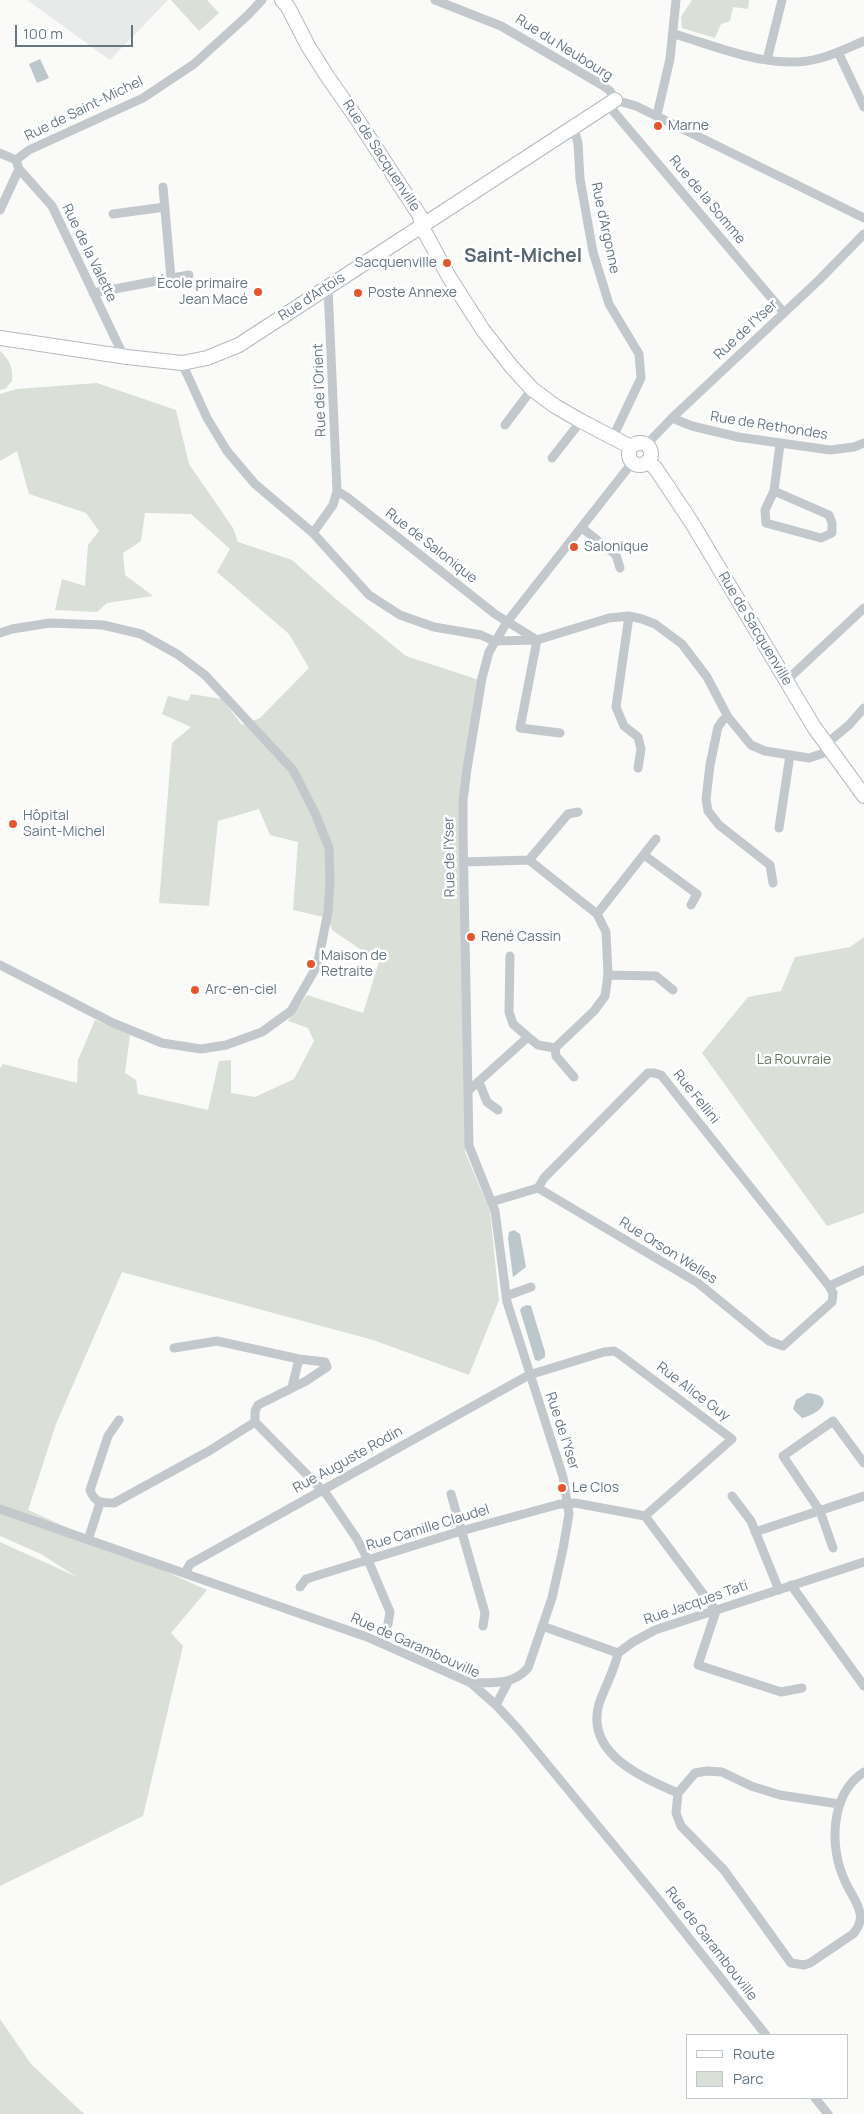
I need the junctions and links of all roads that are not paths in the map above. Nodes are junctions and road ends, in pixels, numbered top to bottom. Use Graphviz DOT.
graph roads {
  1 [pos="262,0"];
  2 [pos="282,0"];
  3 [pos="435,0"];
  4 [pos="676,0"];
  5 [pos="782,0"];
  6 [pos="674,34"];
  7 [pos="864,40"];
  8 [pos="838,52"];
  9 [pos="767,60"];
  10 [pos="612,103"];
  11 [pos="864,107"];
  12 [pos="657,115"];
  13 [pos="574,129"];
  14 [pos="0,153"];
  15 [pos="18,164"];
  16 [pos="163,187"];
  17 [pos="164,207"];
  18 [pos="0,210"];
  19 [pos="114,214"];
  20 [pos="864,218"];
  21 [pos="422,227"];
  22 [pos="864,234"];
  23 [pos="189,276"];
  24 [pos="172,278"];
  25 [pos="328,287"];
  26 [pos="92,294"];
  27 [pos="784,313"];
  28 [pos="0,338"];
  29 [pos="124,357"];
  30 [pos="182,363"];
  31 [pos="532,389"];
  32 [pos="672,418"];
  33 [pos="581,421"];
  34 [pos="504,425"];
  35 [pos="613,437"];
  36 [pos="864,443"];
  37 [pos="780,444"];
  38 [pos="646,445"];
  39 [pos="632,447"];
  40 [pos="552,458"];
  41 [pos="641,462"];
  42 [pos="337,491"];
  43 [pos="774,491"];
  44 [pos="582,528"];
  45 [pos="313,533"];
  46 [pos="620,568"];
  47 [pos="864,608"];
  48 [pos="629,616"];
  49 [pos="507,622"];
  50 [pos="0,633"];
  51 [pos="537,640"];
  52 [pos="494,641"];
  53 [pos="786,681"];
  54 [pos="864,708"];
  55 [pos="728,717"];
  56 [pos="560,733"];
  57 [pos="828,747"];
  58 [pos="790,755"];
  59 [pos="638,768"];
  60 [pos="864,796"];
  61 [pos="578,812"];
  62 [pos="779,828"];
  63 [pos="656,839"];
  64 [pos="644,855"];
  65 [pos="529,860"];
  66 [pos="464,862"];
  67 [pos="774,883"];
  68 [pos="691,905"];
  69 [pos="597,914"];
  70 [pos="510,956"];
  71 [pos="0,966"];
  72 [pos="608,975"];
  73 [pos="673,990"];
  74 [pos="528,1037"];
  75 [pos="554,1048"];
  76 [pos="574,1077"];
  77 [pos="479,1082"];
  78 [pos="468,1091"];
  79 [pos="498,1110"];
  80 [pos="538,1188"];
  81 [pos="491,1202"];
  82 [pos="864,1270"];
  83 [pos="828,1286"];
  84 [pos="531,1287"];
  85 [pos="506,1296"];
  86 [pos="174,1348"];
  87 [pos="299,1359"];
  88 [pos="529,1375"];
  89 [pos="292,1387"];
  90 [pos="119,1420"];
  91 [pos="255,1422"];
  92 [pos="864,1462"];
  93 [pos="322,1490"];
  94 [pos="451,1494"];
  95 [pos="732,1496"];
  96 [pos="864,1496"];
  97 [pos="100,1503"];
  98 [pos="568,1503"];
  99 [pos="0,1509"];
  100 [pos="820,1510"];
  101 [pos="645,1516"];
  102 [pos="462,1531"];
  103 [pos="755,1532"];
  104 [pos="88,1540"];
  105 [pos="833,1548"];
  106 [pos="368,1560"];
  107 [pos="864,1562"];
  108 [pos="184,1573"];
  109 [pos="792,1585"];
  110 [pos="300,1587"];
  111 [pos="779,1590"];
  112 [pos="716,1611"];
  113 [pos="388,1624"];
  114 [pos="483,1626"];
  115 [pos="542,1626"];
  116 [pos="618,1654"];
  117 [pos="508,1682"];
  118 [pos="471,1684"];
  119 [pos="864,1686"];
  120 [pos="802,1688"];
  121 [pos="496,1705"];
  122 [pos="864,1772"];
  123 [pos="678,1793"];
  124 [pos="839,1804"];
  125 [pos="862,1920"];
  126 [pos="765,2034"];
  127 [pos="816,2099"];
  128 [pos="828,2114"];
  1 -- 15 [label="street, Rue de Saint-Michel"];
  2 -- 21 [label="street, Rue de Sacquenville"];
  3 -- 10 [label="street, Rue du Neubourg"];
  4 -- 6 [label="street"];
  5 -- 9 [label="street"];
  6 -- 9 [label="street"];
  6 -- 12 [label="street"];
  7 -- 8 [label="street"];
  8 -- 9 [label="street"];
  8 -- 11 [label="street"];
  10 -- 12 [label="street, Rue du Neubourg"];
  10 -- 13 [label="street, Rue d'Artois"];
  10 -- 27 [label="street, Rue de la Somme"];
  12 -- 20 [label="street, Rue du Neubourg"];
  13 -- 21 [label="street, Rue d'Artois"];
  13 -- 35 [label="street, Rue d'Argonne"];
  14 -- 15 [label="street"];
  15 -- 18 [label="street"];
  15 -- 26 [label="street, Rue de la Valette"];
  16 -- 17 [label="street"];
  17 -- 19 [label="street"];
  17 -- 24 [label="street"];
  21 -- 25 [label="street, Rue d'Artois"];
  21 -- 31 [label="street, Rue de Sacquenville"];
  22 -- 27 [label="street, Rue de l'Yser"];
  23 -- 24 [label="street"];
  24 -- 26 [label="street"];
  25 -- 30 [label="street, Rue d'Artois"];
  25 -- 42 [label="street, Rue de l'Orient"];
  26 -- 29 [label="street, Rue de la Valette"];
  27 -- 32 [label="street, Rue de l'Yser"];
  28 -- 29 [label="street, Rue d'Artois"];
  29 -- 30 [label="street, Rue d'Artois"];
  30 -- 45 [label="street"];
  31 -- 33 [label="street, Rue de Sacquenville"];
  31 -- 34 [label="street"];
  32 -- 37 [label="street, Rue de Rethondes"];
  32 -- 38 [label="street, Rue de l'Yser"];
  33 -- 35 [label="street, Rue de Sacquenville"];
  33 -- 40 [label="street"];
  35 -- 39 [label="street, Rue de Sacquenville"];
  36 -- 37 [label="street, Rue de Rethondes"];
  37 -- 43 [label="street"];
  38 -- 39 [label="street"];
  38 -- 41 [label="street"];
  39 -- 41 [label="street"];
  41 -- 44 [label="street, Rue de l'Yser"];
  41 -- 53 [label="street, Rue de Sacquenville"];
  42 -- 45 [label="street"];
  42 -- 49 [label="street, Rue de Salonique"];
  43 -- 43 [label="street"];
  44 -- 46 [label="street"];
  44 -- 49 [label="street, Rue de l'Yser"];
  45 -- 52 [label="street"];
  47 -- 53 [label="street"];
  48 -- 51 [label="street"];
  48 -- 55 [label="street"];
  48 -- 59 [label="street"];
  49 -- 51 [label="street, Rue de Salonique"];
  49 -- 52 [label="street, Rue de l'Yser"];
  50 -- 71 [label="street"];
  51 -- 52 [label="street"];
  51 -- 56 [label="street"];
  52 -- 66 [label="street, Rue de l'Yser"];
  53 -- 57 [label="street, Rue de Sacquenville"];
  54 -- 57 [label="street"];
  55 -- 58 [label="street"];
  55 -- 67 [label="street"];
  57 -- 58 [label="street"];
  57 -- 60 [label="street, Rue de Sacquenville"];
  58 -- 62 [label="street"];
  61 -- 65 [label="street"];
  63 -- 64 [label="street"];
  64 -- 68 [label="street"];
  64 -- 69 [label="street"];
  65 -- 66 [label="street"];
  65 -- 69 [label="street"];
  66 -- 78 [label="street, Rue de l'Yser"];
  69 -- 72 [label="street"];
  70 -- 74 [label="street"];
  72 -- 73 [label="street"];
  72 -- 75 [label="street"];
  74 -- 75 [label="street"];
  74 -- 77 [label="street"];
  75 -- 76 [label="street"];
  77 -- 78 [label="street"];
  77 -- 79 [label="street"];
  78 -- 81 [label="street, Rue de l'Yser"];
  80 -- 81 [label="street"];
  80 -- 83 [label="street, Rue Orson Welles"];
  80 -- 83 [label="street, Rue Fellini"];
  81 -- 85 [label="street, Rue de l'Yser"];
  82 -- 83 [label="street"];
  84 -- 85 [label="street"];
  85 -- 88 [label="street, Rue de l'Yser"];
  86 -- 87 [label="street"];
  87 -- 89 [label="street"];
  87 -- 89 [label="street"];
  88 -- 93 [label="street, Rue Auguste Rodin"];
  88 -- 98 [label="street, Rue de l'Yser"];
  88 -- 101 [label="street, Rue Alice Guy"];
  89 -- 91 [label="street"];
  90 -- 97 [label="street"];
  91 -- 93 [label="street"];
  91 -- 97 [label="street"];
  92 -- 100 [label="street"];
  93 -- 106 [label="street"];
  93 -- 108 [label="street, Rue Auguste Rodin"];
  94 -- 102 [label="street"];
  95 -- 103 [label="street"];
  96 -- 100 [label="street"];
  97 -- 104 [label="street"];
  98 -- 101 [label="street"];
  98 -- 102 [label="street, Rue Camille Claudel"];
  98 -- 115 [label="street, Rue de l'Yser"];
  99 -- 104 [label="street, Rue de Garambouville"];
  100 -- 103 [label="street"];
  100 -- 105 [label="street"];
  101 -- 112 [label="street"];
  102 -- 106 [label="street, Rue Camille Claudel"];
  102 -- 114 [label="street"];
  103 -- 111 [label="street"];
  104 -- 108 [label="street, Rue de Garambouville"];
  106 -- 110 [label="street, Rue Camille Claudel"];
  106 -- 113 [label="street"];
  107 -- 109 [label="street, Rue Jacques Tati"];
  108 -- 118 [label="street, Rue de Garambouville"];
  109 -- 111 [label="street, Rue Jacques Tati"];
  109 -- 119 [label="street"];
  111 -- 112 [label="street, Rue Jacques Tati"];
  112 -- 116 [label="street, Rue Jacques Tati"];
  112 -- 120 [label="street"];
  115 -- 116 [label="street"];
  115 -- 117 [label="street, Rue de l'Yser"];
  116 -- 123 [label="street"];
  117 -- 118 [label="street"];
  117 -- 121 [label="street, Rue de l'Yser"];
  118 -- 121 [label="street, Rue de Garambouville"];
  121 -- 126 [label="street, Rue de Garambouville"];
  122 -- 124 [label="street"];
  123 -- 124 [label="street"];
  123 -- 125 [label="street"];
  124 -- 125 [label="street"];
  127 -- 128 [label="street"];
}
